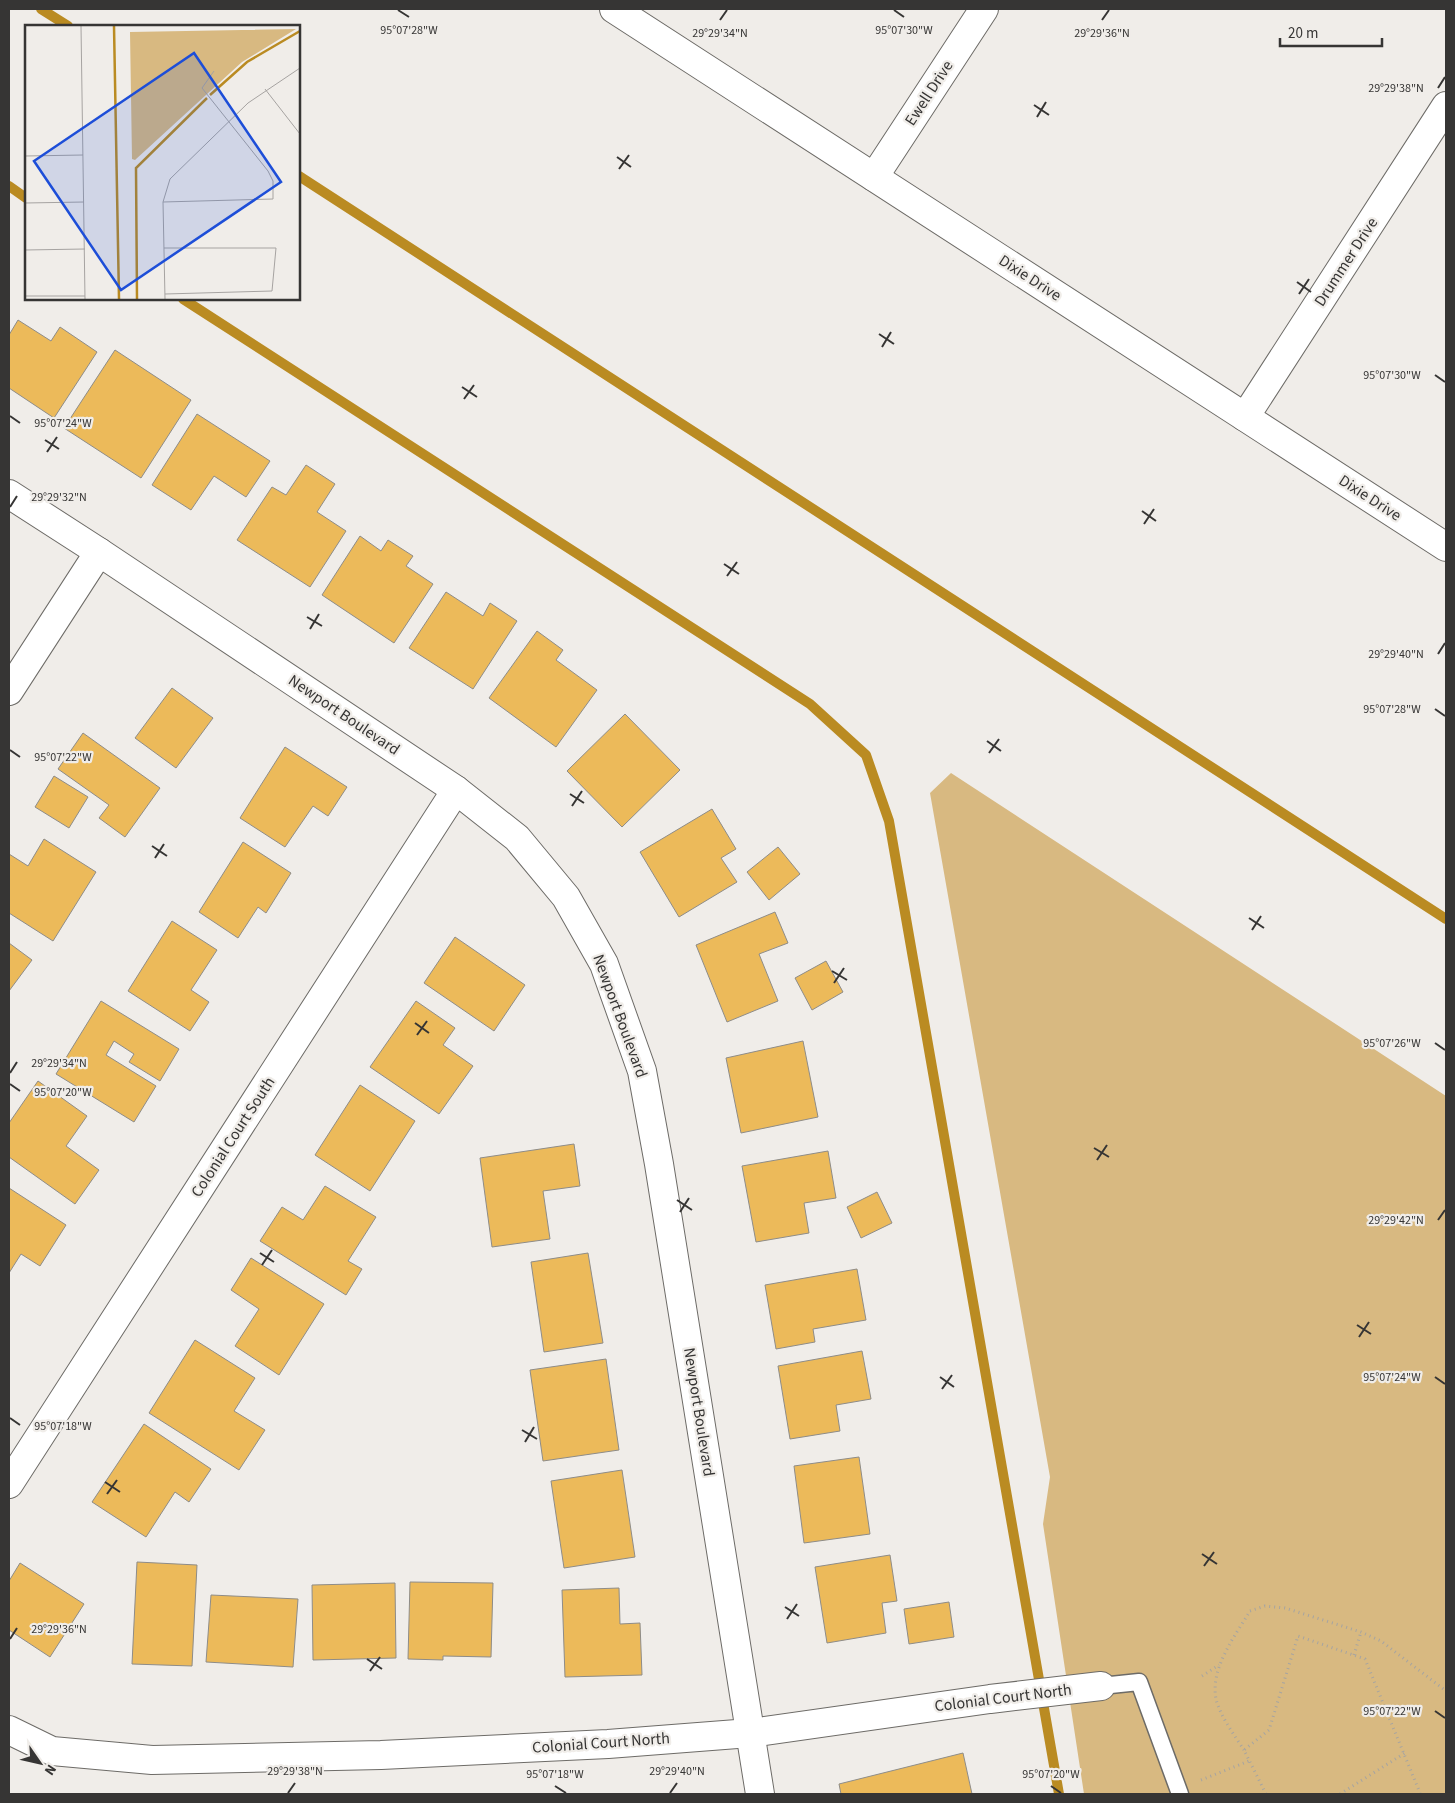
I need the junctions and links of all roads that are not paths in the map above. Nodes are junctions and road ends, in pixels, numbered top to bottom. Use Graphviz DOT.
graph roads {
  1 [pos="614,9"];
  2 [pos="984,9"];
  3 [pos="1446,106"];
  4 [pos="874,177"];
  5 [pos="1245,417"];
  6 [pos="9,494"];
  7 [pos="1446,547"];
  8 [pos="99,552"];
  9 [pos="9,692"];
  10 [pos="456,790"];
  11 [pos="9,1484"];
  12 [pos="1101,1686"];
  13 [pos="9,1730"];
  14 [pos="750,1732"];
  15 [pos="1179,1791"];
  16 [pos="760,1794"];
  1 -- 4 [label="street, Dixie Drive"];
  2 -- 4 [label="street, Ewell Drive"];
  3 -- 5 [label="street, Drummer Drive"];
  4 -- 5 [label="street, Dixie Drive"];
  5 -- 7 [label="street, Dixie Drive"];
  6 -- 8 [label="street, Newport Boulevard"];
  8 -- 9 [label="street"];
  8 -- 10 [label="street, Newport Boulevard"];
  10 -- 11 [label="street, Colonial Court South"];
  10 -- 14 [label="street, Newport Boulevard"];
  12 -- 14 [label="street, Colonial Court North"];
  12 -- 15 [label="lane"];
  13 -- 14 [label="street, Colonial Court North"];
  14 -- 16 [label="street, Newport Boulevard"];
}
